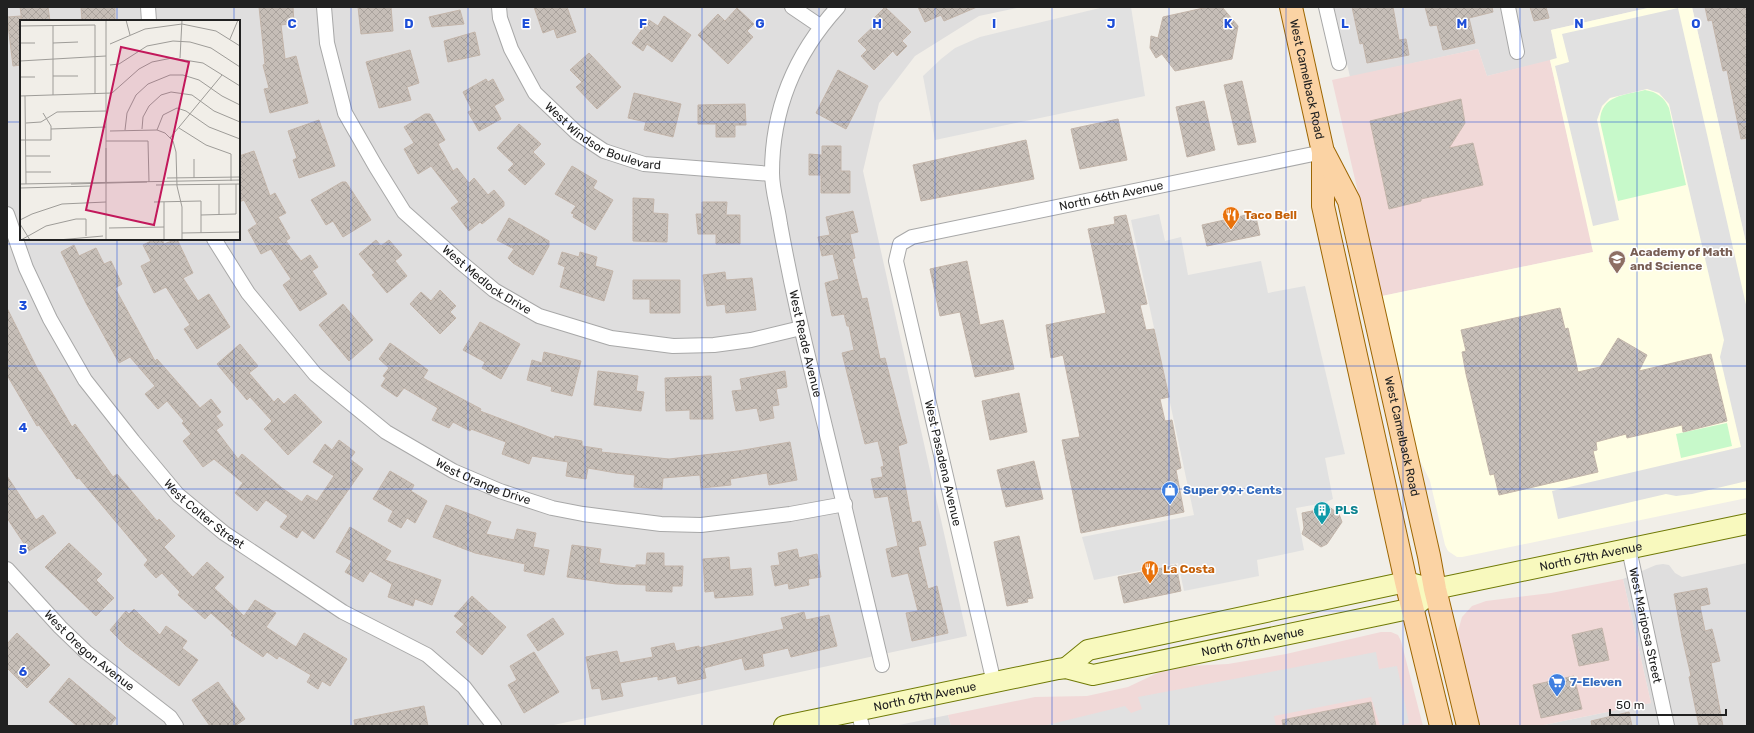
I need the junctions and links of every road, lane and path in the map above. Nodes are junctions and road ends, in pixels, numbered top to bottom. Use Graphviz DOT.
graph roads {
  1 [pos="148,7"];
  2 [pos="324,7"];
  3 [pos="499,7"];
  4 [pos="792,7"];
  5 [pos="838,7"];
  6 [pos="1290,7"];
  7 [pos="1326,7"];
  8 [pos="1508,7"];
  9 [pos="149,20"];
  10 [pos="820,26"];
  11 [pos="1517,52"];
  12 [pos="1339,63"];
  13 [pos="1323,152"];
  14 [pos="772,174"];
  15 [pos="7,214"];
  16 [pos="215,240"];
  17 [pos="900,244"];
  18 [pos="801,328"];
  19 [pos="845,504"];
  20 [pos="1747,524"];
  21 [pos="1629,549"];
  22 [pos="7,569"];
  23 [pos="1406,582"];
  24 [pos="1435,589"];
  25 [pos="1413,608"];
  26 [pos="882,665"];
  27 [pos="1066,668"];
  28 [pos="994,683"];
  29 [pos="860,718"];
  30 [pos="176,726"];
  31 [pos="494,726"];
  32 [pos="784,726"];
  33 [pos="1441,726"];
  34 [pos="1468,726"];
  35 [pos="1667,726"];
  1 -- 9 [label="street"];
  2 -- 18 [label="street, West Medlock Drive"];
  3 -- 14 [label="street, West Windsor Boulevard"];
  4 -- 10 [label="street"];
  5 -- 10 [label="street, West Reade Avenue"];
  6 -- 13 [label="main road, West Camelback Road"];
  7 -- 12 [label="street"];
  8 -- 11 [label="street"];
  10 -- 14 [label="street, West Reade Avenue"];
  13 -- 17 [label="street, North 66th Avenue"];
  13 -- 23 [label="main road, West Camelback Road"];
  13 -- 24 [label="main road, West Camelback Road"];
  14 -- 18 [label="street, West Reade Avenue"];
  15 -- 31 [label="street, West Colter Street"];
  16 -- 19 [label="street, West Orange Drive"];
  17 -- 28 [label="street, West Pasadena Avenue"];
  18 -- 19 [label="street, West Reade Avenue"];
  19 -- 26 [label="street, West Reade Avenue"];
  20 -- 21 [label="main road, North 67th Avenue"];
  21 -- 24 [label="main road, North 67th Avenue"];
  21 -- 35 [label="street, West Mariposa Street"];
  22 -- 30 [label="street, West Oregon Avenue"];
  23 -- 24 [label="main road, North 67th Avenue"];
  23 -- 25 [label="main road, West Camelback Road"];
  23 -- 27 [label="main road, North 67th Avenue"];
  24 -- 25 [label="main road, North 67th Avenue"];
  24 -- 34 [label="main road, West Camelback Road"];
  25 -- 27 [label="main road, North 67th Avenue"];
  25 -- 33 [label="main road, West Camelback Road"];
  27 -- 28 [label="main road, North 67th Avenue"];
  28 -- 29 [label="main road, North 67th Avenue"];
  29 -- 32 [label="main road, North 67th Avenue"];
}
